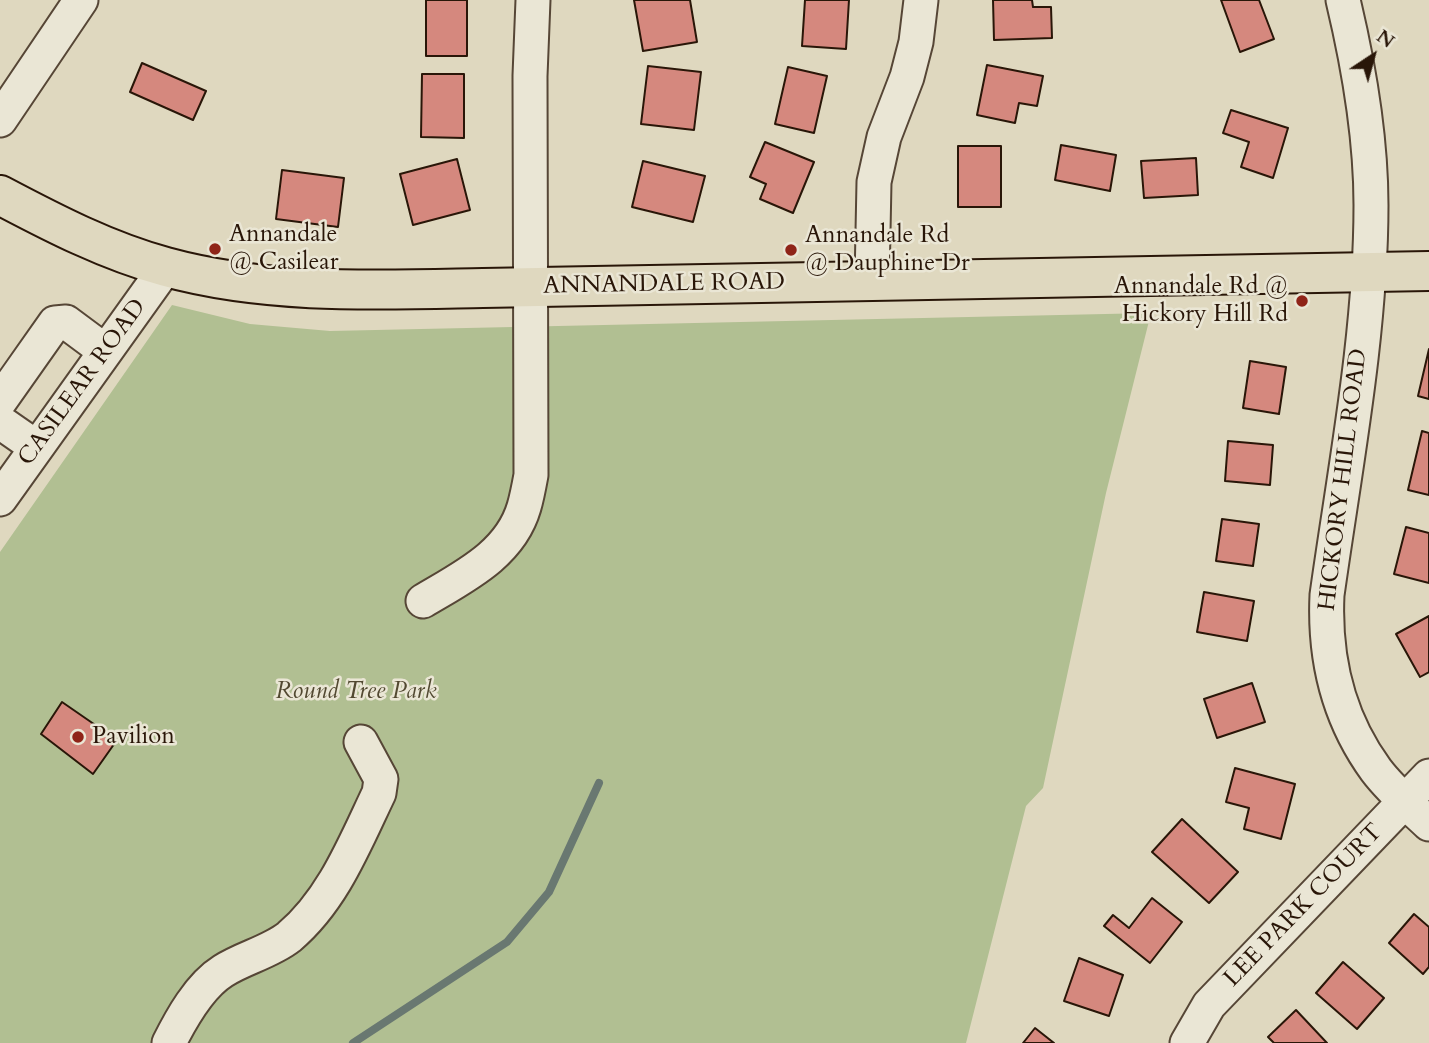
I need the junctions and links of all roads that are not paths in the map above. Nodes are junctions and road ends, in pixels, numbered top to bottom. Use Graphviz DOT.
graph roads {
  1 [pos="81,0"];
  2 [pos="533,0"];
  3 [pos="921,0"];
  4 [pos="1343,0"];
  5 [pos="0,120"];
  6 [pos="0,195"];
  7 [pos="166,267"];
  8 [pos="1368,271"];
  9 [pos="1429,271"];
  10 [pos="872,281"];
  11 [pos="531,288"];
  12 [pos="105,351"];
  13 [pos="0,401"];
  14 [pos="0,422"];
  15 [pos="36,447"];
  16 [pos="0,499"];
  17 [pos="423,601"];
  18 [pos="361,743"];
  19 [pos="1429,776"];
  20 [pos="1405,801"];
  21 [pos="1429,824"];
  22 [pos="169,1043"];
  23 [pos="1187,1043"];
  1 -- 5 [label="street"];
  2 -- 11 [label="street"];
  3 -- 10 [label="street"];
  4 -- 8 [label="street, HICKORY HILL ROAD"];
  6 -- 7 [label="main road, ANNANDALE ROAD"];
  7 -- 11 [label="main road, ANNANDALE ROAD"];
  7 -- 12 [label="street, CASILEAR ROAD"];
  8 -- 9 [label="main road, ANNANDALE ROAD"];
  8 -- 10 [label="main road, ANNANDALE ROAD"];
  8 -- 20 [label="street, HICKORY HILL ROAD"];
  10 -- 11 [label="main road, ANNANDALE ROAD"];
  11 -- 17 [label="street"];
  12 -- 13 [label="street"];
  12 -- 15 [label="street, CASILEAR ROAD"];
  14 -- 15 [label="street"];
  15 -- 16 [label="street, CASILEAR ROAD"];
  18 -- 22 [label="street"];
  19 -- 20 [label="street, LEE PARK COURT"];
  20 -- 21 [label="street, HICKORY HILL ROAD"];
  20 -- 23 [label="street, LEE PARK COURT"];
}
